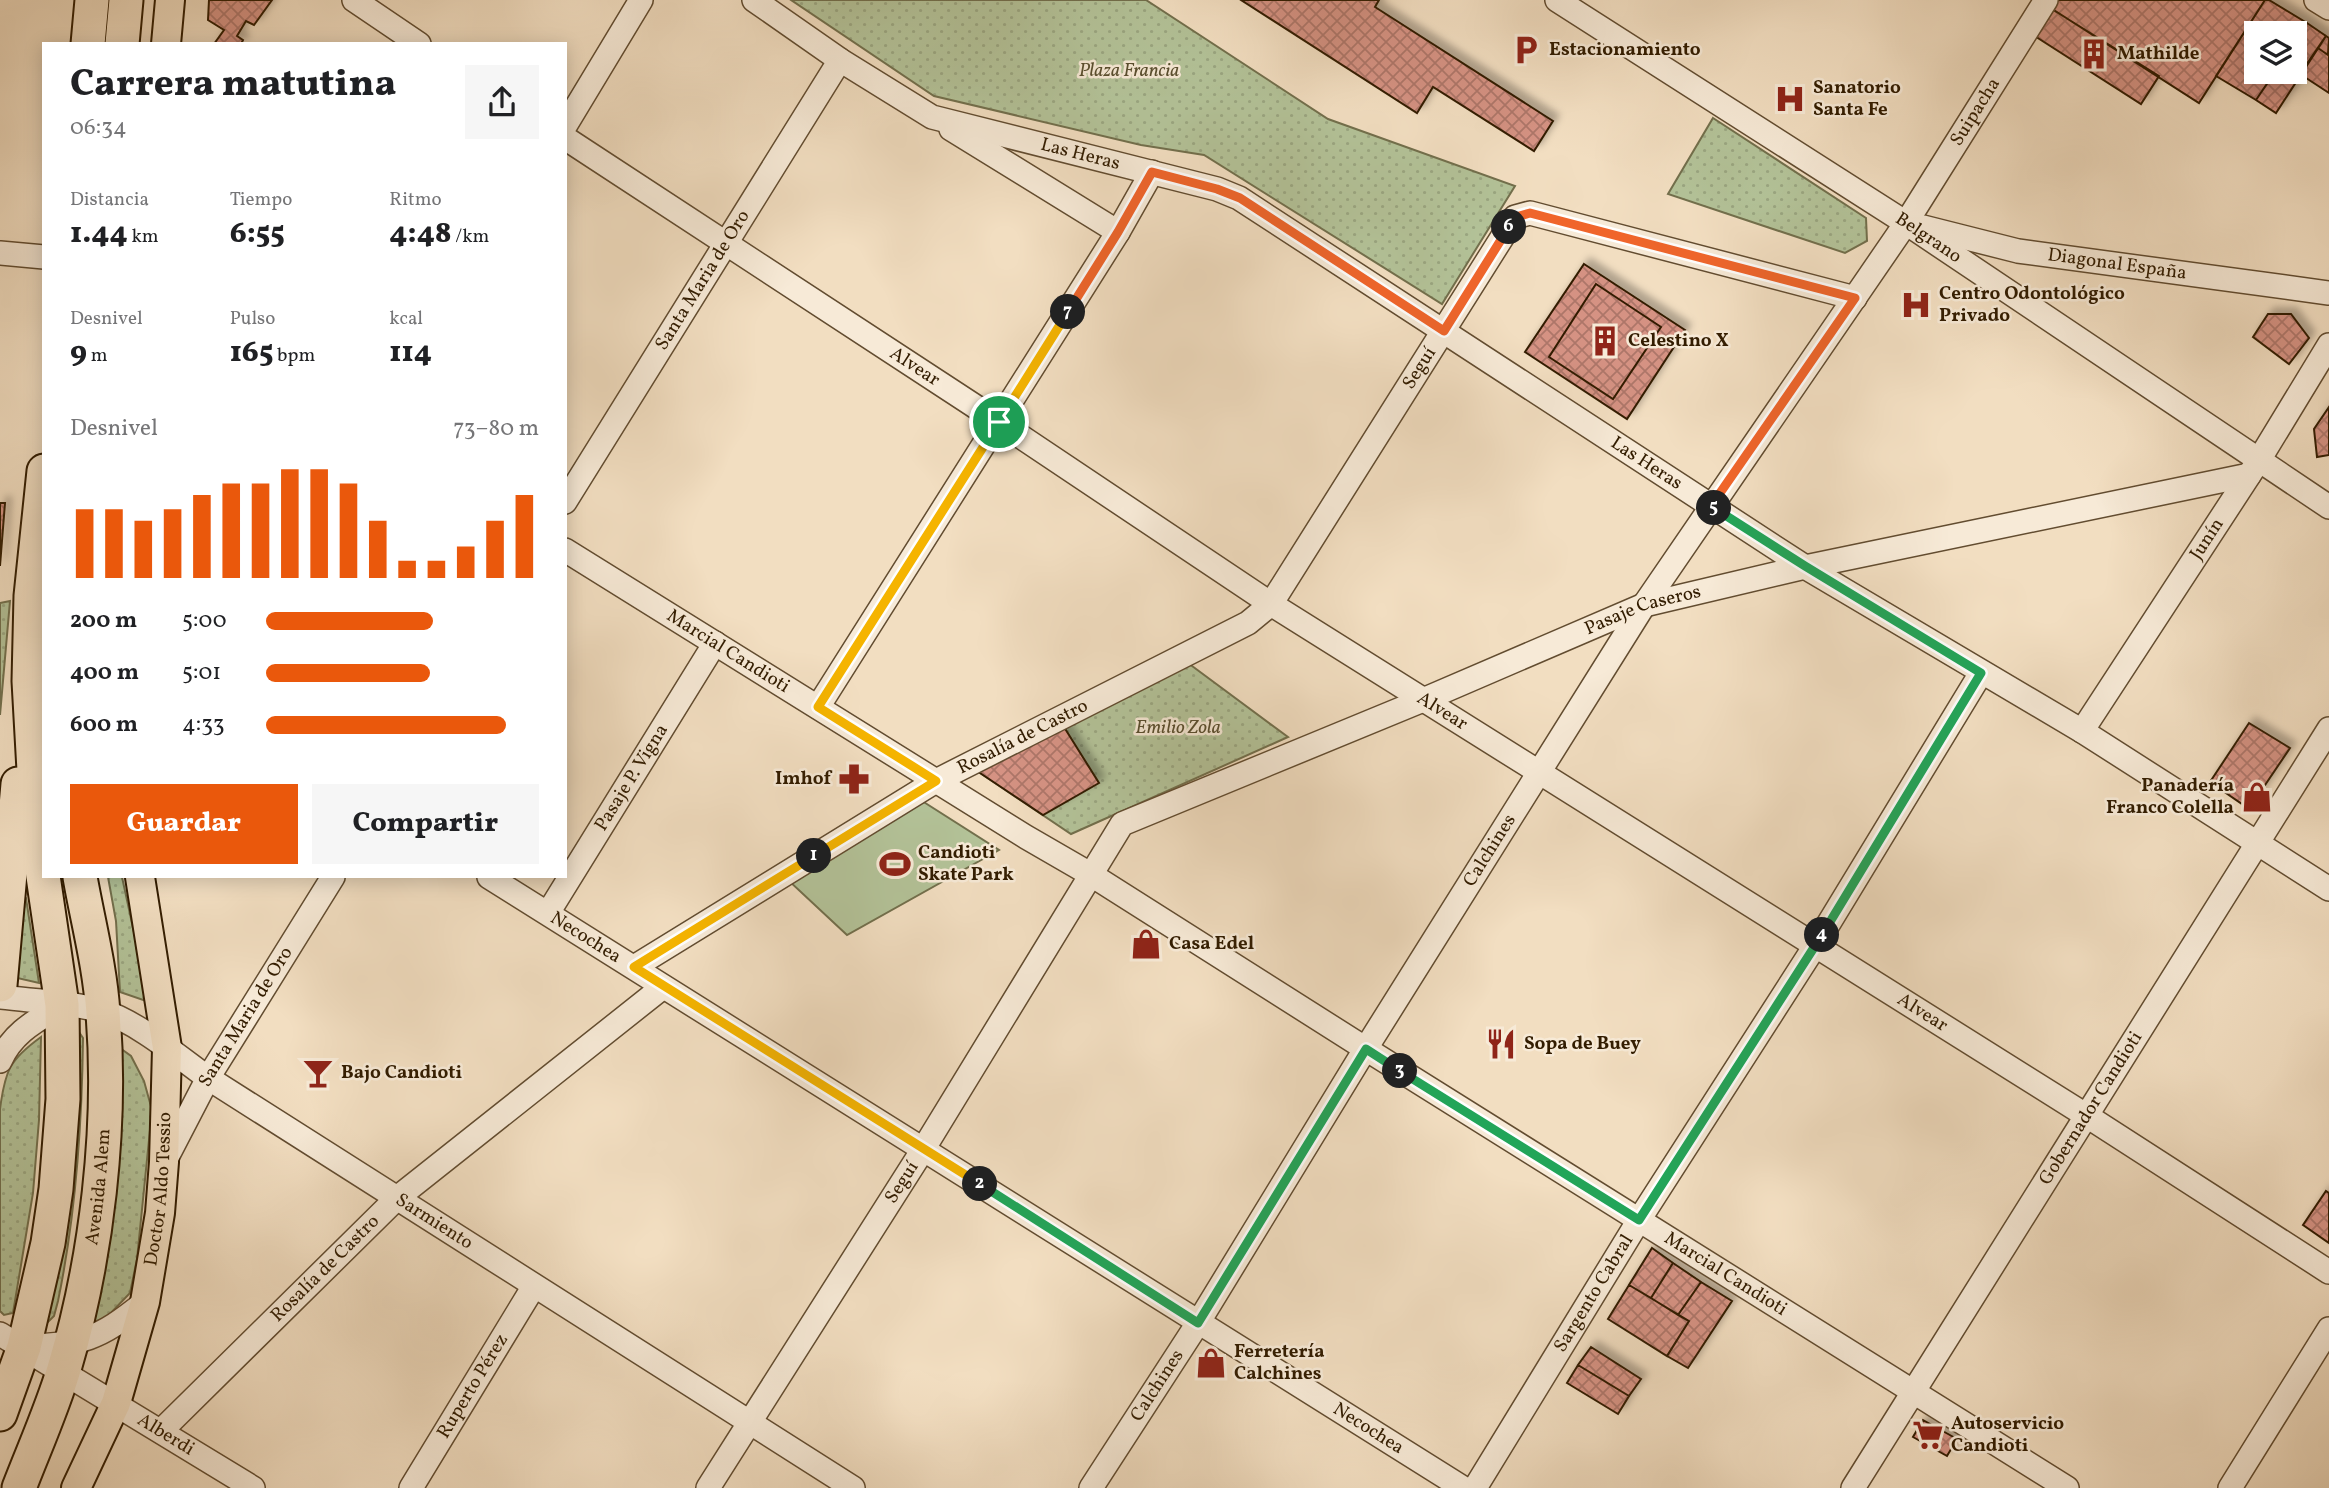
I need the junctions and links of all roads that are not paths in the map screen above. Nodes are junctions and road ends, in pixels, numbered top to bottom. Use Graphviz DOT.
graph roads {
  1 [pos="92,0"];
  2 [pos="126,0"];
  3 [pos="170,0"];
  4 [pos="354,0"];
  5 [pos="641,0"];
  6 [pos="754,0"];
  7 [pos="2046,0"];
  8 [pos="2316,0"];
  9 [pos="1572,4"];
  10 [pos="2329,8"];
  11 [pos="88,42"];
  12 [pos="122,42"];
  13 [pos="166,42"];
  14 [pos="416,42"];
  15 [pos="840,60"];
  16 [pos="932,117"];
  17 [pos="567,123"];
  18 [pos="567,139"];
  19 [pos="1152,172"];
  20 [pos="1906,223"];
  21 [pos="1118,232"];
  22 [pos="727,244"];
  23 [pos="0,253"];
  24 [pos="42,257"];
  25 [pos="2329,293"];
  26 [pos="1855,298"];
  27 [pos="1444,331"];
  28 [pos="2329,345"];
  29 [pos="999,422"];
  30 [pos="2254,468"];
  31 [pos="42,490"];
  32 [pos="567,499"];
  33 [pos="1711,506"];
  34 [pos="2329,507"];
  35 [pos="567,551"];
  36 [pos="1805,566"];
  37 [pos="1271,604"];
  38 [pos="1644,605"];
  39 [pos="715,643"];
  40 [pos="1981,673"];
  41 [pos="29,681"];
  42 [pos="1423,700"];
  43 [pos="818,707"];
  44 [pos="2329,729"];
  45 [pos="2082,731"];
  46 [pos="1538,774"];
  47 [pos="936,781"];
  48 [pos="2256,842"];
  49 [pos="42,869"];
  50 [pos="1090,874"];
  51 [pos="43,878"];
  52 [pos="80,878"];
  53 [pos="140,878"];
  54 [pos="332,878"];
  55 [pos="491,878"];
  56 [pos="2329,889"];
  57 [pos="548,913"];
  58 [pos="1815,946"];
  59 [pos="634,967"];
  60 [pos="0,985"];
  61 [pos="663,987"];
  62 [pos="0,997"];
  63 [pos="62,1005"];
  64 [pos="103,1012"];
  65 [pos="167,1048"];
  66 [pos="1366,1049"];
  67 [pos="0,1061"];
  68 [pos="208,1078"];
  69 [pos="2087,1116"];
  70 [pos="924,1148"];
  71 [pos="164,1162"];
  72 [pos="397,1198"];
  73 [pos="1639,1220"];
  74 [pos="2329,1272"];
  75 [pos="534,1286"];
  76 [pos="145,1302"];
  77 [pos="1198,1323"];
  78 [pos="2329,1329"];
  79 [pos="12,1340"];
  80 [pos="67,1358"];
  81 [pos="1914,1391"];
  82 [pos="116,1403"];
  83 [pos="0,1414"];
  84 [pos="748,1422"];
  85 [pos="161,1431"];
  86 [pos="19,1488"];
  87 [pos="76,1488"];
  88 [pos="253,1488"];
  89 [pos="411,1488"];
  90 [pos="708,1488"];
  91 [pos="853,1488"];
  92 [pos="1091,1488"];
  93 [pos="1463,1488"];
  94 [pos="1475,1488"];
  95 [pos="1853,1488"];
  96 [pos="2067,1488"];
  97 [pos="2230,1488"];
  1 -- 11 [label="highway"];
  2 -- 12 [label="highway"];
  3 -- 13 [label="main road"];
  4 -- 14 [label="street"];
  5 -- 17 [label="street"];
  6 -- 15 [label="street, Las Heras"];
  7 -- 20 [label="street, Suipacha"];
  8 -- 10 [label="street"];
  9 -- 20 [label="street, Belgrano"];
  15 -- 16 [label="street, Las Heras"];
  15 -- 22 [label="street, Santa Maria de Oro"];
  16 -- 19 [label="street, Las Heras"];
  16 -- 21 [label="street, Las Heras"];
  18 -- 22 [label="street, Alvear"];
  19 -- 21 [label="street"];
  19 -- 27 [label="street, Las Heras"];
  20 -- 25 [label="street, Diagonal España"];
  20 -- 26 [label="street, Calchines"];
  20 -- 30 [label="street, Belgrano"];
  21 -- 29 [label="street"];
  22 -- 29 [label="street, Alvear"];
  22 -- 32 [label="street, Santa Maria de Oro"];
  23 -- 24 [label="street"];
  26 -- 27 [label="street, Seguí"];
  26 -- 33 [label="street, Calchines"];
  27 -- 33 [label="street, Las Heras"];
  27 -- 37 [label="street, Seguí"];
  28 -- 30 [label="street, Junín"];
  29 -- 37 [label="street, Alvear"];
  29 -- 43 [label="street"];
  30 -- 34 [label="street, Belgrano"];
  30 -- 36 [label="street, Pasaje Caseros"];
  30 -- 45 [label="street, Junín"];
  31 -- 41 [label="highway"];
  33 -- 36 [label="street, Las Heras"];
  33 -- 38 [label="street, Calchines"];
  35 -- 39 [label="street, Marcial Candioti"];
  36 -- 38 [label="street, Pasaje Caseros"];
  36 -- 40 [label="street, Las Heras"];
  37 -- 42 [label="street, Alvear"];
  37 -- 47 [label="street, Rosalía de Castro"];
  38 -- 42 [label="street, Pasaje Caseros"];
  38 -- 46 [label="street, Calchines"];
  39 -- 43 [label="street, Marcial Candioti"];
  39 -- 57 [label="street, Pasaje P. Vigna"];
  40 -- 45 [label="street, Las Heras"];
  40 -- 58 [label="street, Sargento Cabral"];
  41 -- 49 [label="highway"];
  41 -- 60 [label="highway"];
  42 -- 46 [label="street, Alvear"];
  42 -- 50 [label="street, Pasaje Caseros"];
  43 -- 47 [label="street, Marcial Candioti"];
  44 -- 48 [label="street, Gobernador Candioti"];
  45 -- 48 [label="street, Las Heras"];
  46 -- 58 [label="street, Alvear"];
  46 -- 66 [label="street, Calchines"];
  47 -- 50 [label="street, Marcial Candioti"];
  47 -- 59 [label="street, Rosalía de Castro"];
  48 -- 56 [label="street, Las Heras"];
  48 -- 69 [label="street, Gobernador Candioti"];
  50 -- 66 [label="street, Marcial Candioti"];
  50 -- 70 [label="street, Seguí"];
  51 -- 63 [label="highway"];
  52 -- 64 [label="highway, Avenida Alem"];
  53 -- 65 [label="main road, Doctor Aldo Tessio"];
  54 -- 68 [label="street, Santa Maria de Oro"];
  55 -- 57 [label="street, Necochea"];
  57 -- 59 [label="street, Necochea"];
  58 -- 69 [label="street, Alvear"];
  58 -- 73 [label="street, Sargento Cabral"];
  59 -- 61 [label="street, Necochea"];
  61 -- 70 [label="street, Necochea"];
  61 -- 72 [label="street, Rosalía de Castro"];
  62 -- 63 [label="street, Sarmiento"];
  63 -- 64 [label="street, Sarmiento"];
  63 -- 67 [label="street"];
  63 -- 79 [label="highway"];
  64 -- 65 [label="street, Sarmiento"];
  64 -- 80 [label="highway, Avenida Alem"];
  65 -- 68 [label="street, Sarmiento"];
  65 -- 71 [label="main road, Doctor Aldo Tessio"];
  66 -- 73 [label="street, Marcial Candioti"];
  66 -- 77 [label="street, Calchines"];
  68 -- 71 [label="street, Santa Maria de Oro"];
  68 -- 72 [label="street, Sarmiento"];
  69 -- 74 [label="street, Alvear"];
  69 -- 81 [label="street, Gobernador Candioti"];
  70 -- 77 [label="street, Necochea"];
  70 -- 84 [label="street, Seguí"];
  71 -- 76 [label="main road, Doctor Aldo Tessio"];
  72 -- 75 [label="street, Sarmiento"];
  72 -- 85 [label="street, Rosalía de Castro"];
  73 -- 81 [label="street, Marcial Candioti"];
  73 -- 94 [label="street, Sargento Cabral"];
  75 -- 84 [label="street, Sarmiento"];
  75 -- 89 [label="street, Ruperto Pérez"];
  76 -- 80 [label="street"];
  76 -- 82 [label="main road, Doctor Aldo Tessio"];
  77 -- 92 [label="street, Calchines"];
  77 -- 93 [label="street, Necochea"];
  78 -- 97 [label="street"];
  79 -- 80 [label="street, Alberdi"];
  79 -- 83 [label="highway"];
  80 -- 82 [label="street, Alberdi"];
  80 -- 86 [label="highway, Avenida Alem"];
  81 -- 95 [label="street, Gobernador Candioti"];
  81 -- 96 [label="street, Marcial Candioti"];
  82 -- 85 [label="street, Alberdi"];
  82 -- 87 [label="main road, Doctor Aldo Tessio"];
  84 -- 90 [label="street, Seguí"];
  84 -- 91 [label="street, Sarmiento"];
  85 -- 88 [label="street, Alberdi"];
}
